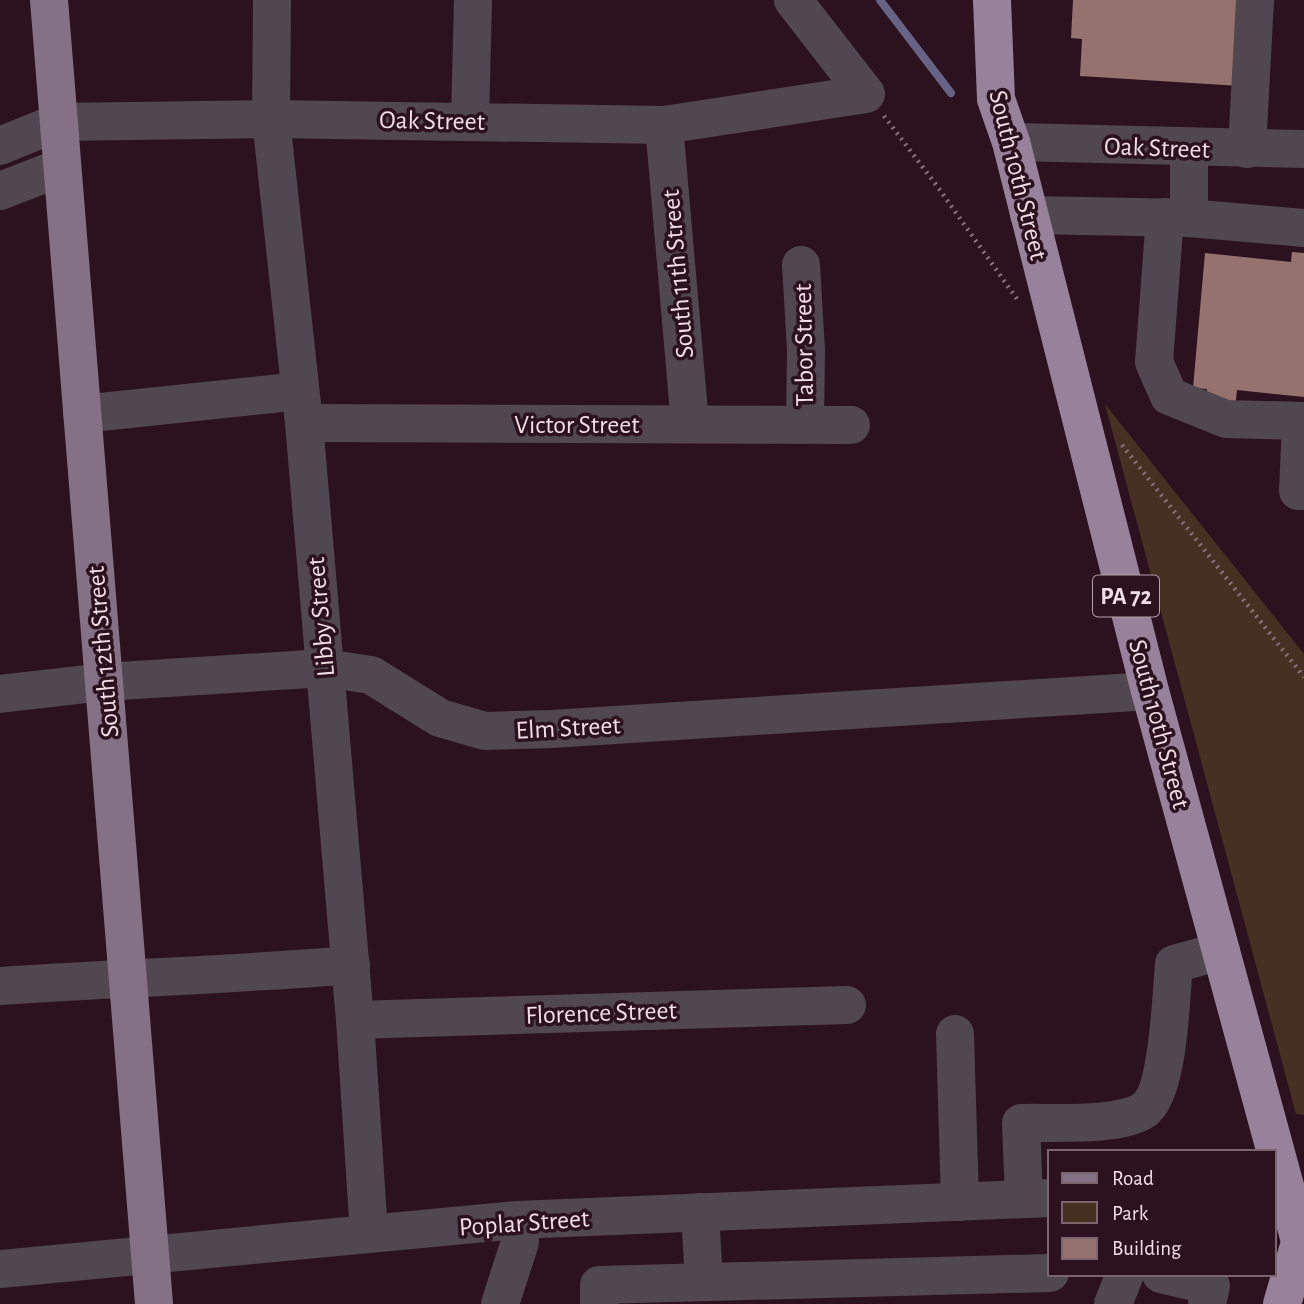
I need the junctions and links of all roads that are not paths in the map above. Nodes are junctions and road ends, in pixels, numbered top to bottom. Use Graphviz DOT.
graph roads {
  1 [pos="49,0"];
  2 [pos="272,0"];
  3 [pos="473,0"];
  4 [pos="793,0"];
  5 [pos="992,0"];
  6 [pos="1255,0"];
  7 [pos="271,119"];
  8 [pos="470,120"];
  9 [pos="59,122"];
  10 [pos="664,125"];
  11 [pos="1011,142"];
  12 [pos="0,146"];
  13 [pos="1189,148"];
  14 [pos="1247,149"];
  15 [pos="1304,149"];
  16 [pos="62,167"];
  17 [pos="0,191"];
  18 [pos="1029,215"];
  19 [pos="1177,217"];
  20 [pos="1304,228"];
  21 [pos="801,265"];
  22 [pos="302,407"];
  23 [pos="82,414"];
  24 [pos="1303,421"];
  25 [pos="690,424"];
  26 [pos="805,425"];
  27 [pos="851,425"];
  28 [pos="1304,491"];
  29 [pos="325,667"];
  30 [pos="104,682"];
  31 [pos="1150,691"];
  32 [pos="0,694"];
  33 [pos="1221,951"];
  34 [pos="351,965"];
  35 [pos="128,977"];
  36 [pos="0,986"];
  37 [pos="847,1005"];
  38 [pos="355,1020"];
  39 [pos="955,1034"];
  40 [pos="1288,1188"];
  41 [pos="1037,1198"];
  42 [pos="960,1202"];
  43 [pos="700,1212"];
  44 [pos="517,1220"];
  45 [pos="369,1234"];
  46 [pos="1303,1241"];
  47 [pos="150,1256"];
  48 [pos="0,1269"];
  49 [pos="1048,1273"];
  50 [pos="1124,1276"];
  51 [pos="1169,1276"];
  52 [pos="704,1282"];
  53 [pos="1290,1298"];
  54 [pos="154,1304"];
  55 [pos="500,1304"];
  56 [pos="599,1304"];
  57 [pos="1113,1304"];
  58 [pos="1207,1304"];
  1 -- 9 [label="main road, South 12th Street"];
  2 -- 7 [label="street, Libby Street"];
  3 -- 8 [label="street"];
  4 -- 10 [label="street, Oak Street"];
  5 -- 11 [label="highway, South 10th Street / PA 72"];
  6 -- 14 [label="street"];
  7 -- 8 [label="street, Oak Street"];
  7 -- 9 [label="street, Oak Street"];
  7 -- 22 [label="street, Libby Street"];
  8 -- 10 [label="street, Oak Street"];
  9 -- 12 [label="street, Oak Street"];
  9 -- 16 [label="main road, South 12th Street"];
  10 -- 25 [label="street, South 11th Street"];
  11 -- 13 [label="street, Oak Street"];
  11 -- 18 [label="highway, South 10th Street / PA 72"];
  13 -- 14 [label="street, Oak Street"];
  13 -- 19 [label="street"];
  14 -- 15 [label="street, Oak Street"];
  16 -- 17 [label="street"];
  16 -- 23 [label="main road, South 12th Street"];
  18 -- 19 [label="street"];
  18 -- 31 [label="highway, South 10th Street / PA 72"];
  19 -- 20 [label="street"];
  19 -- 24 [label="street"];
  21 -- 26 [label="street, Tabor Street"];
  22 -- 23 [label="street, Victor Street"];
  22 -- 25 [label="street, Victor Street"];
  22 -- 29 [label="street, Libby Street"];
  23 -- 30 [label="main road, South 12th Street"];
  24 -- 28 [label="street"];
  25 -- 26 [label="street, Victor Street"];
  26 -- 27 [label="street, Victor Street"];
  29 -- 30 [label="street, Elm Street"];
  29 -- 31 [label="street, Elm Street"];
  29 -- 34 [label="street, Libby Street"];
  30 -- 32 [label="street, Elm Street"];
  30 -- 35 [label="main road, South 12th Street"];
  31 -- 33 [label="highway, South 10th Street / PA 72"];
  33 -- 40 [label="highway, South 10th Street / PA 72"];
  33 -- 41 [label="street"];
  34 -- 35 [label="street"];
  34 -- 38 [label="street, Libby Street"];
  35 -- 36 [label="street"];
  35 -- 47 [label="main road, South 12th Street"];
  37 -- 38 [label="street, Florence Street"];
  38 -- 45 [label="street, Libby Street"];
  39 -- 42 [label="street"];
  40 -- 46 [label="highway, South 10th Street / PA 72"];
  41 -- 42 [label="street, Poplar Street"];
  42 -- 43 [label="street, Poplar Street"];
  43 -- 44 [label="street, Poplar Street"];
  43 -- 52 [label="street"];
  44 -- 45 [label="street, Poplar Street"];
  44 -- 55 [label="street"];
  45 -- 47 [label="street, Poplar Street"];
  46 -- 53 [label="highway, PA 72"];
  47 -- 48 [label="street, Poplar Street"];
  47 -- 54 [label="main road, South 12th Street"];
  49 -- 52 [label="street"];
  50 -- 57 [label="street"];
  51 -- 58 [label="street"];
  52 -- 56 [label="street"];
}
